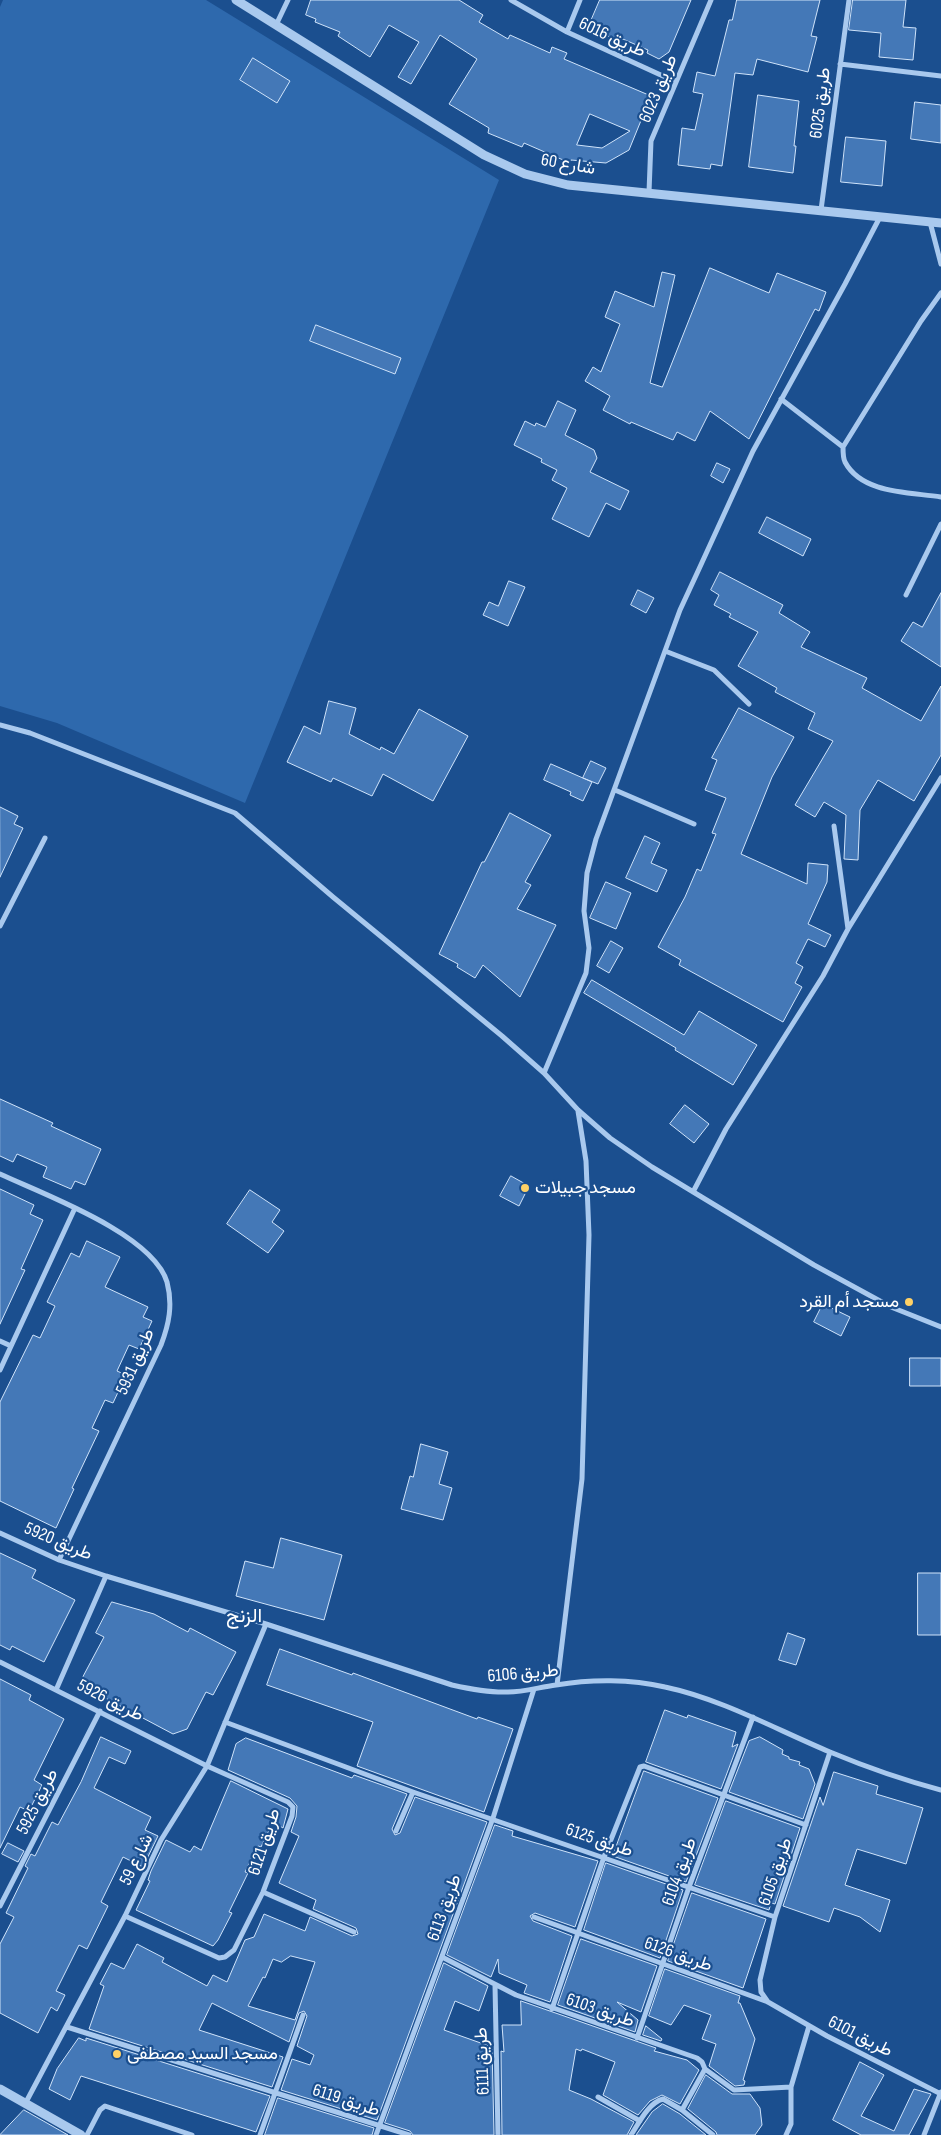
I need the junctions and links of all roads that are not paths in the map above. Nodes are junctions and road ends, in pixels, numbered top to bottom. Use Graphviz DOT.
graph roads {
  1 [pos="236,0"];
  2 [pos="288,0"];
  3 [pos="511,0"];
  4 [pos="580,0"];
  5 [pos="712,0"];
  6 [pos="849,0"];
  7 [pos="276,25"];
  8 [pos="567,32"];
  9 [pos="840,64"];
  10 [pos="941,76"];
  11 [pos="676,82"];
  12 [pos="649,192"];
  13 [pos="821,210"];
  14 [pos="880,217"];
  15 [pos="930,222"];
  16 [pos="941,223"];
  17 [pos="941,264"];
  18 [pos="941,293"];
  19 [pos="782,399"];
  20 [pos="843,447"];
  21 [pos="941,497"];
  22 [pos="941,524"];
  23 [pos="906,596"];
  24 [pos="665,652"];
  25 [pos="749,704"];
  26 [pos="0,724"];
  27 [pos="941,778"];
  28 [pos="615,790"];
  29 [pos="694,824"];
  30 [pos="834,826"];
  31 [pos="45,838"];
  32 [pos="0,926"];
  33 [pos="848,930"];
  34 [pos="544,1073"];
  35 [pos="578,1110"];
  36 [pos="0,1174"];
  37 [pos="693,1192"];
  38 [pos="75,1208"];
  39 [pos="941,1327"];
  40 [pos="0,1341"];
  41 [pos="11,1346"];
  42 [pos="0,1370"];
  43 [pos="0,1533"];
  44 [pos="59,1560"];
  45 [pos="106,1576"];
  46 [pos="266,1624"];
  47 [pos="0,1662"];
  48 [pos="557,1685"];
  49 [pos="534,1689"];
  50 [pos="56,1690"];
  51 [pos="100,1711"];
  52 [pos="753,1718"];
  53 [pos="225,1722"];
  54 [pos="830,1752"];
  55 [pos="207,1766"];
  56 [pos="941,1790"];
  57 [pos="413,1792"];
  58 [pos="722,1796"];
  59 [pos="493,1818"];
  60 [pos="806,1824"];
  61 [pos="396,1831"];
  62 [pos="604,1856"];
  63 [pos="689,1887"];
  64 [pos="263,1892"];
  65 [pos="0,1906"];
  66 [pos="125,1916"];
  67 [pos="534,1917"];
  68 [pos="775,1917"];
  69 [pos="354,1932"];
  70 [pos="578,1934"];
  71 [pos="442,1957"];
  72 [pos="663,1964"];
  73 [pos="494,1985"];
  74 [pos="768,2002"];
  75 [pos="552,2009"];
  76 [pos="303,2016"];
  77 [pos="809,2026"];
  78 [pos="67,2027"];
  79 [pos="637,2038"];
  80 [pos="705,2070"];
  81 [pos="791,2087"];
  82 [pos="0,2089"];
  83 [pos="275,2093"];
  84 [pos="941,2093"];
  85 [pos="598,2097"];
  86 [pos="25,2104"];
  87 [pos="682,2110"];
  88 [pos="640,2121"];
  89 [pos="379,2126"];
  90 [pos="81,2135"];
  91 [pos="87,2135"];
  92 [pos="192,2135"];
  93 [pos="260,2135"];
  94 [pos="376,2135"];
  95 [pos="409,2135"];
  96 [pos="498,2135"];
  97 [pos="630,2135"];
  98 [pos="713,2135"];
  99 [pos="786,2135"];
  100 [pos="924,2135"];
  1 -- 7 [label="street, شارع 60"];
  2 -- 7 [label="street"];
  3 -- 8 [label="street, طريق 6016"];
  4 -- 8 [label="street"];
  5 -- 11 [label="street, طريق 6023"];
  6 -- 9 [label="street, طريق 6025"];
  7 -- 12 [label="street, شارع 60"];
  8 -- 11 [label="street, طريق 6016"];
  9 -- 10 [label="street"];
  9 -- 13 [label="street, طريق 6025"];
  11 -- 12 [label="street, طريق 6023"];
  12 -- 13 [label="street, شارع 60"];
  13 -- 14 [label="street, شارع 60"];
  14 -- 15 [label="street, شارع 60"];
  14 -- 19 [label="street"];
  15 -- 16 [label="street, شارع 60"];
  15 -- 17 [label="street"];
  18 -- 20 [label="street"];
  19 -- 20 [label="street"];
  19 -- 24 [label="street"];
  20 -- 21 [label="street"];
  22 -- 23 [label="street"];
  24 -- 25 [label="street"];
  24 -- 28 [label="street"];
  26 -- 34 [label="street"];
  27 -- 33 [label="street"];
  28 -- 29 [label="street"];
  28 -- 34 [label="street"];
  30 -- 33 [label="street"];
  31 -- 32 [label="street"];
  33 -- 37 [label="street"];
  34 -- 35 [label="street"];
  35 -- 37 [label="street"];
  35 -- 48 [label="street"];
  36 -- 38 [label="street, طريق 5931"];
  37 -- 39 [label="street"];
  38 -- 41 [label="street"];
  38 -- 44 [label="street, طريق 5931"];
  40 -- 41 [label="street"];
  41 -- 42 [label="street"];
  43 -- 44 [label="street, طريق 5920"];
  44 -- 45 [label="street, طريق 5920"];
  45 -- 46 [label="street, طريق 6106"];
  45 -- 50 [label="street"];
  46 -- 49 [label="street, طريق 6106"];
  46 -- 53 [label="street, شارع 59"];
  47 -- 50 [label="street, طريق 5926"];
  48 -- 49 [label="street, طريق 6106"];
  48 -- 52 [label="street, طريق 6106"];
  49 -- 59 [label="street, طريق 6113"];
  50 -- 51 [label="street, طريق 5926"];
  51 -- 55 [label="street, طريق 5926"];
  51 -- 65 [label="street, طريق 5925"];
  52 -- 54 [label="street, طريق 6106"];
  52 -- 58 [label="street, طريق 6104"];
  53 -- 55 [label="street, شارع 59"];
  53 -- 57 [label="street, طريق 6125"];
  54 -- 56 [label="street, طريق 6106"];
  54 -- 60 [label="street, طريق 6105"];
  55 -- 64 [label="street, طريق 6121"];
  55 -- 66 [label="street, شارع 59"];
  57 -- 59 [label="street, طريق 6125"];
  57 -- 61 [label="street"];
  58 -- 60 [label="street"];
  58 -- 62 [label="street"];
  58 -- 63 [label="street, طريق 6104"];
  59 -- 62 [label="street, طريق 6125"];
  59 -- 71 [label="street, طريق 6113"];
  60 -- 68 [label="street, طريق 6105"];
  62 -- 63 [label="street, طريق 6125"];
  62 -- 70 [label="street"];
  63 -- 68 [label="street, طريق 6125"];
  63 -- 72 [label="street, طريق 6104"];
  64 -- 66 [label="street, طريق 6121"];
  64 -- 69 [label="street, طريق 6121"];
  66 -- 78 [label="street, شارع 59"];
  67 -- 70 [label="street, طريق 6126"];
  68 -- 74 [label="street, طريق 6105"];
  70 -- 72 [label="street, طريق 6126"];
  70 -- 75 [label="street"];
  71 -- 73 [label="street, طريق 6103"];
  71 -- 89 [label="street, طريق 6113"];
  72 -- 74 [label="street, طريق 6126"];
  72 -- 79 [label="street, طريق 6104"];
  73 -- 75 [label="street, طريق 6103"];
  73 -- 96 [label="street, طريق 6111"];
  74 -- 77 [label="street, طريق 6101"];
  75 -- 79 [label="street, طريق 6103"];
  76 -- 83 [label="street"];
  77 -- 81 [label="street"];
  77 -- 84 [label="street, طريق 6101"];
  78 -- 83 [label="street, طريق 6119"];
  78 -- 86 [label="street, شارع 59"];
  79 -- 80 [label="street, طريق 6103"];
  80 -- 81 [label="street, طريق 6103"];
  80 -- 87 [label="street"];
  81 -- 99 [label="street"];
  82 -- 86 [label="street"];
  83 -- 89 [label="street, طريق 6119"];
  83 -- 93 [label="street"];
  84 -- 100 [label="street"];
  85 -- 88 [label="street"];
  86 -- 90 [label="street"];
  87 -- 88 [label="street"];
  87 -- 98 [label="street"];
  88 -- 97 [label="street"];
  89 -- 94 [label="street, طريق 6113"];
  89 -- 95 [label="street, طريق 6119"];
  91 -- 92 [label="street"];
}
